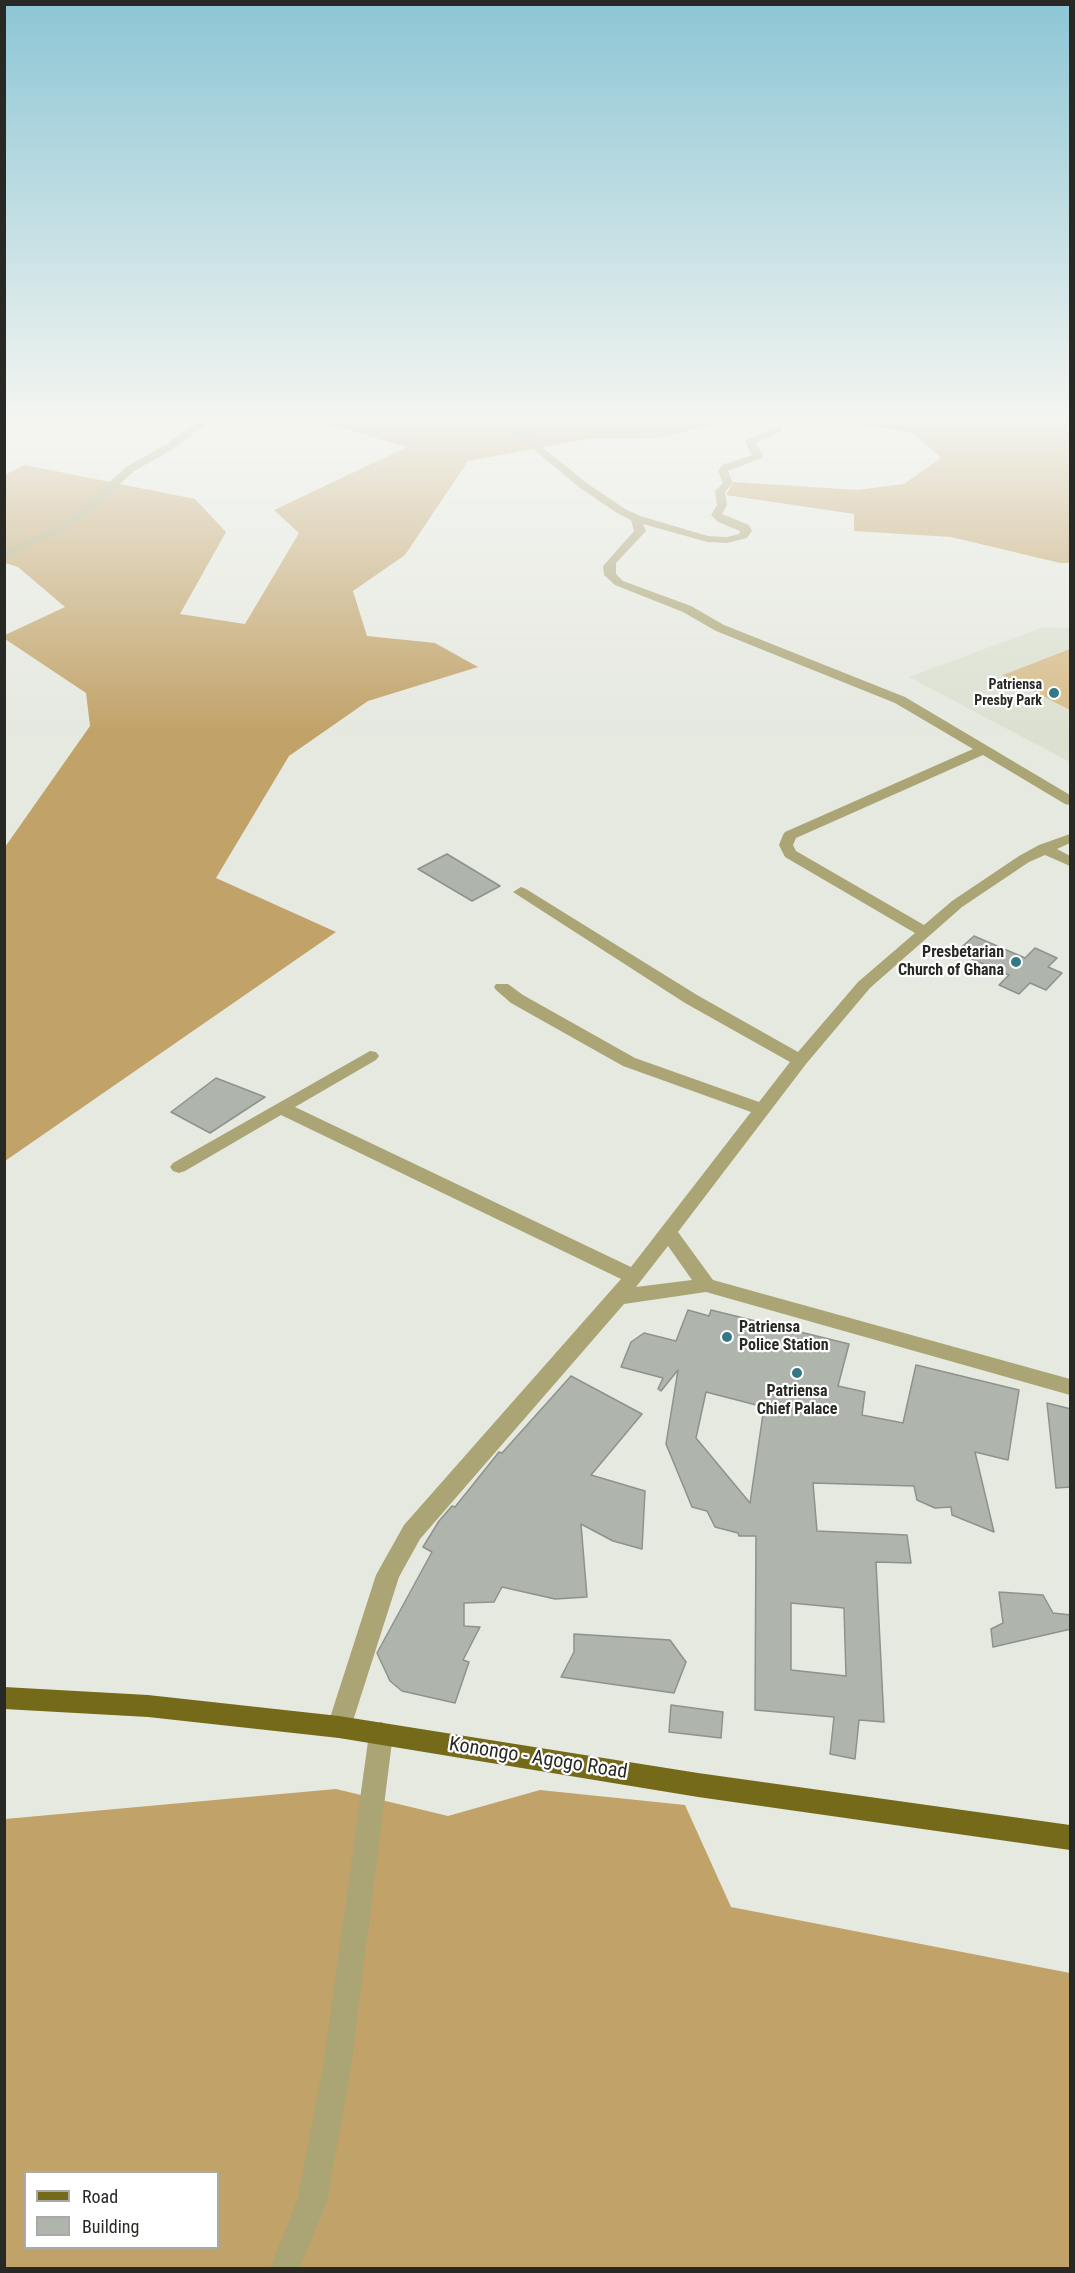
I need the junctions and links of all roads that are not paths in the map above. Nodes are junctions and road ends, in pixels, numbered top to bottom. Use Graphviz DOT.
graph roads {
  1 [pos="69,522"];
  2 [pos="637,522"];
  3 [pos="650,522"];
  4 [pos="729,522"];
  5 [pos="4,554"];
  6 [pos="985,748"];
  7 [pos="1071,801"];
  8 [pos="1071,838"];
  9 [pos="1044,848"];
  10 [pos="1071,862"];
  11 [pos="521,892"];
  12 [pos="926,933"];
  13 [pos="502,987"];
  14 [pos="370,1056"];
  15 [pos="800,1060"];
  16 [pos="281,1108"];
  17 [pos="761,1109"];
  18 [pos="179,1167"];
  19 [pos="667,1232"];
  20 [pos="633,1276"];
  21 [pos="706,1285"];
  22 [pos="618,1297"];
  23 [pos="1071,1387"];
  24 [pos="4,1698"];
  25 [pos="339,1726"];
  26 [pos="381,1734"];
  27 [pos="1071,1838"];
  28 [pos="285,2268"];
  1 -- 5 [label="street"];
  2 -- 6 [label="street"];
  3 -- 4 [label="street"];
  6 -- 7 [label="street"];
  6 -- 12 [label="street"];
  8 -- 9 [label="street"];
  9 -- 10 [label="street"];
  9 -- 12 [label="street"];
  11 -- 15 [label="street"];
  12 -- 15 [label="street"];
  13 -- 17 [label="street"];
  14 -- 16 [label="street"];
  15 -- 17 [label="street"];
  16 -- 18 [label="street"];
  16 -- 20 [label="street"];
  17 -- 19 [label="street"];
  19 -- 20 [label="street"];
  19 -- 21 [label="street"];
  20 -- 22 [label="street"];
  21 -- 22 [label="street"];
  21 -- 23 [label="street"];
  22 -- 25 [label="street"];
  24 -- 25 [label="main road, Konongo - Agogo Road"];
  25 -- 26 [label="main road, Konongo - Agogo Road"];
  26 -- 27 [label="main road, Konongo - Agogo Road"];
  26 -- 28 [label="street"];
}
